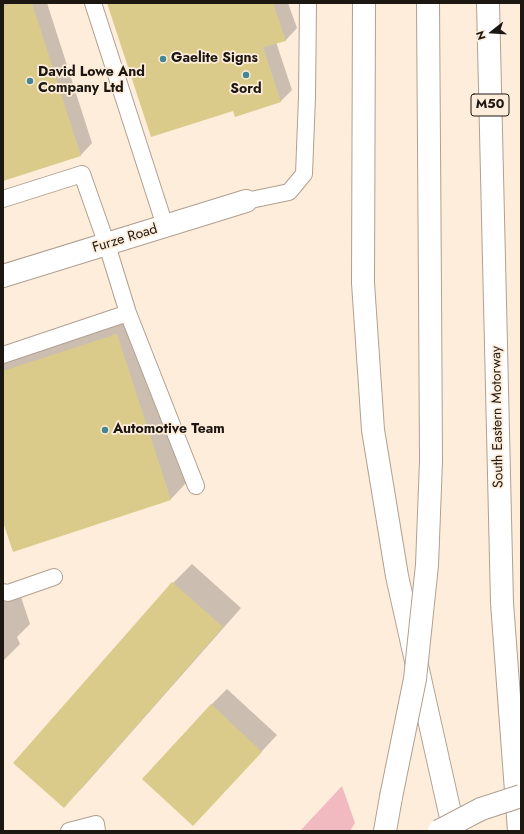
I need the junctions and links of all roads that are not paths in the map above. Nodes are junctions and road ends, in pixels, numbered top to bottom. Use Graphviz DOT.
graph roads {
  1 [pos="93,3"];
  2 [pos="308,3"];
  3 [pos="364,3"];
  4 [pos="428,3"];
  5 [pos="488,3"];
  6 [pos="3,199"];
  7 [pos="246,201"];
  8 [pos="165,226"];
  9 [pos="107,245"];
  10 [pos="3,276"];
  11 [pos="128,313"];
  12 [pos="3,355"];
  13 [pos="196,486"];
  14 [pos="54,577"];
  15 [pos="3,592"];
  16 [pos="521,796"];
  17 [pos="69,831"];
  18 [pos="97,831"];
  19 [pos="385,831"];
  20 [pos="439,831"];
  21 [pos="454,831"];
  22 [pos="519,831"];
  1 -- 8 [label="lane"];
  2 -- 7 [label="lane"];
  3 -- 21 [label="main road"];
  4 -- 19 [label="main road, bridge"];
  5 -- 22 [label="main road, South Eastern Motorway / M50"];
  6 -- 9 [label="lane"];
  7 -- 8 [label="main road, Furze Road"];
  8 -- 9 [label="main road, Furze Road"];
  9 -- 10 [label="main road, Furze Road"];
  9 -- 11 [label="lane"];
  11 -- 12 [label="lane"];
  11 -- 13 [label="lane"];
  14 -- 15 [label="lane"];
  16 -- 20 [label="main road, bridge"];
  17 -- 18 [label="lane"];
}
